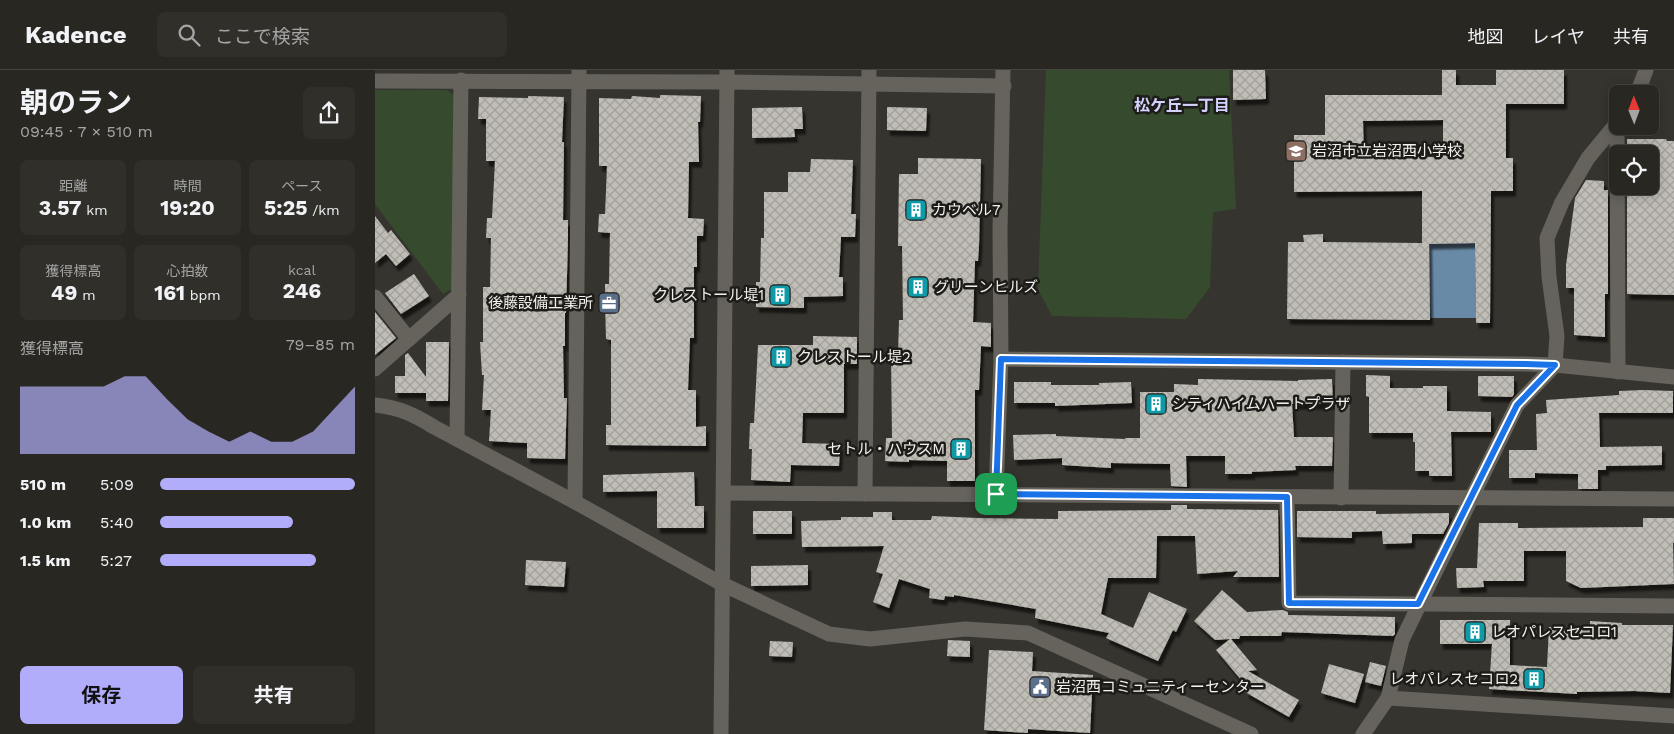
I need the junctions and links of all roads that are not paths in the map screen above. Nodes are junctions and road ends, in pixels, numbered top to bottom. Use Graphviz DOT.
graph roads {
  1 [pos="1003,70"];
  2 [pos="1646,70"];
  3 [pos="579,76"];
  4 [pos="727,76"];
  5 [pos="869,77"];
  6 [pos="375,80"];
  7 [pos="461,80"];
  8 [pos="1640,85"];
  9 [pos="1003,86"];
  10 [pos="1609,133"];
  11 [pos="1617,135"];
  12 [pos="459,295"];
  13 [pos="375,297"];
  14 [pos="409,339"];
  15 [pos="1001,359"];
  16 [pos="1343,362"];
  17 [pos="1555,365"];
  18 [pos="375,369"];
  19 [pos="1618,372"];
  20 [pos="1674,377"];
  21 [pos="375,404"];
  22 [pos="457,439"];
  23 [pos="724,493"];
  24 [pos="865,494"];
  25 [pos="996,494"];
  26 [pos="1287,497"];
  27 [pos="1341,498"];
  28 [pos="1471,498"];
  29 [pos="1674,499"];
  30 [pos="575,502"];
  31 [pos="722,584"];
  32 [pos="1418,604"];
  33 [pos="1674,606"];
  34 [pos="1388,698"];
  35 [pos="1674,716"];
  36 [pos="721,734"];
  37 [pos="1251,734"];
  38 [pos="1363,734"];
  1 -- 9 [label="street"];
  2 -- 8 [label="street"];
  3 -- 4 [label="street"];
  3 -- 7 [label="street"];
  3 -- 30 [label="street"];
  4 -- 5 [label="street"];
  4 -- 23 [label="street"];
  5 -- 9 [label="street"];
  5 -- 24 [label="street"];
  6 -- 7 [label="street"];
  7 -- 12 [label="street"];
  9 -- 15 [label="street"];
  10 -- 17 [label="street"];
  11 -- 19 [label="street"];
  12 -- 14 [label="street"];
  12 -- 22 [label="street"];
  13 -- 14 [label="street"];
  14 -- 18 [label="street"];
  15 -- 16 [label="street"];
  15 -- 25 [label="street"];
  16 -- 17 [label="street"];
  16 -- 27 [label="street"];
  17 -- 19 [label="street"];
  17 -- 28 [label="street"];
  19 -- 20 [label="street"];
  21 -- 22 [label="street"];
  22 -- 30 [label="street"];
  23 -- 24 [label="street"];
  23 -- 31 [label="street"];
  24 -- 25 [label="street"];
  25 -- 26 [label="street"];
  26 -- 27 [label="street"];
  26 -- 32 [label="street"];
  27 -- 28 [label="street"];
  28 -- 29 [label="street"];
  28 -- 32 [label="street"];
  30 -- 31 [label="street"];
  31 -- 36 [label="street"];
  31 -- 37 [label="street"];
  32 -- 33 [label="street"];
  32 -- 34 [label="street"];
  34 -- 35 [label="street"];
  34 -- 38 [label="street"];
}
